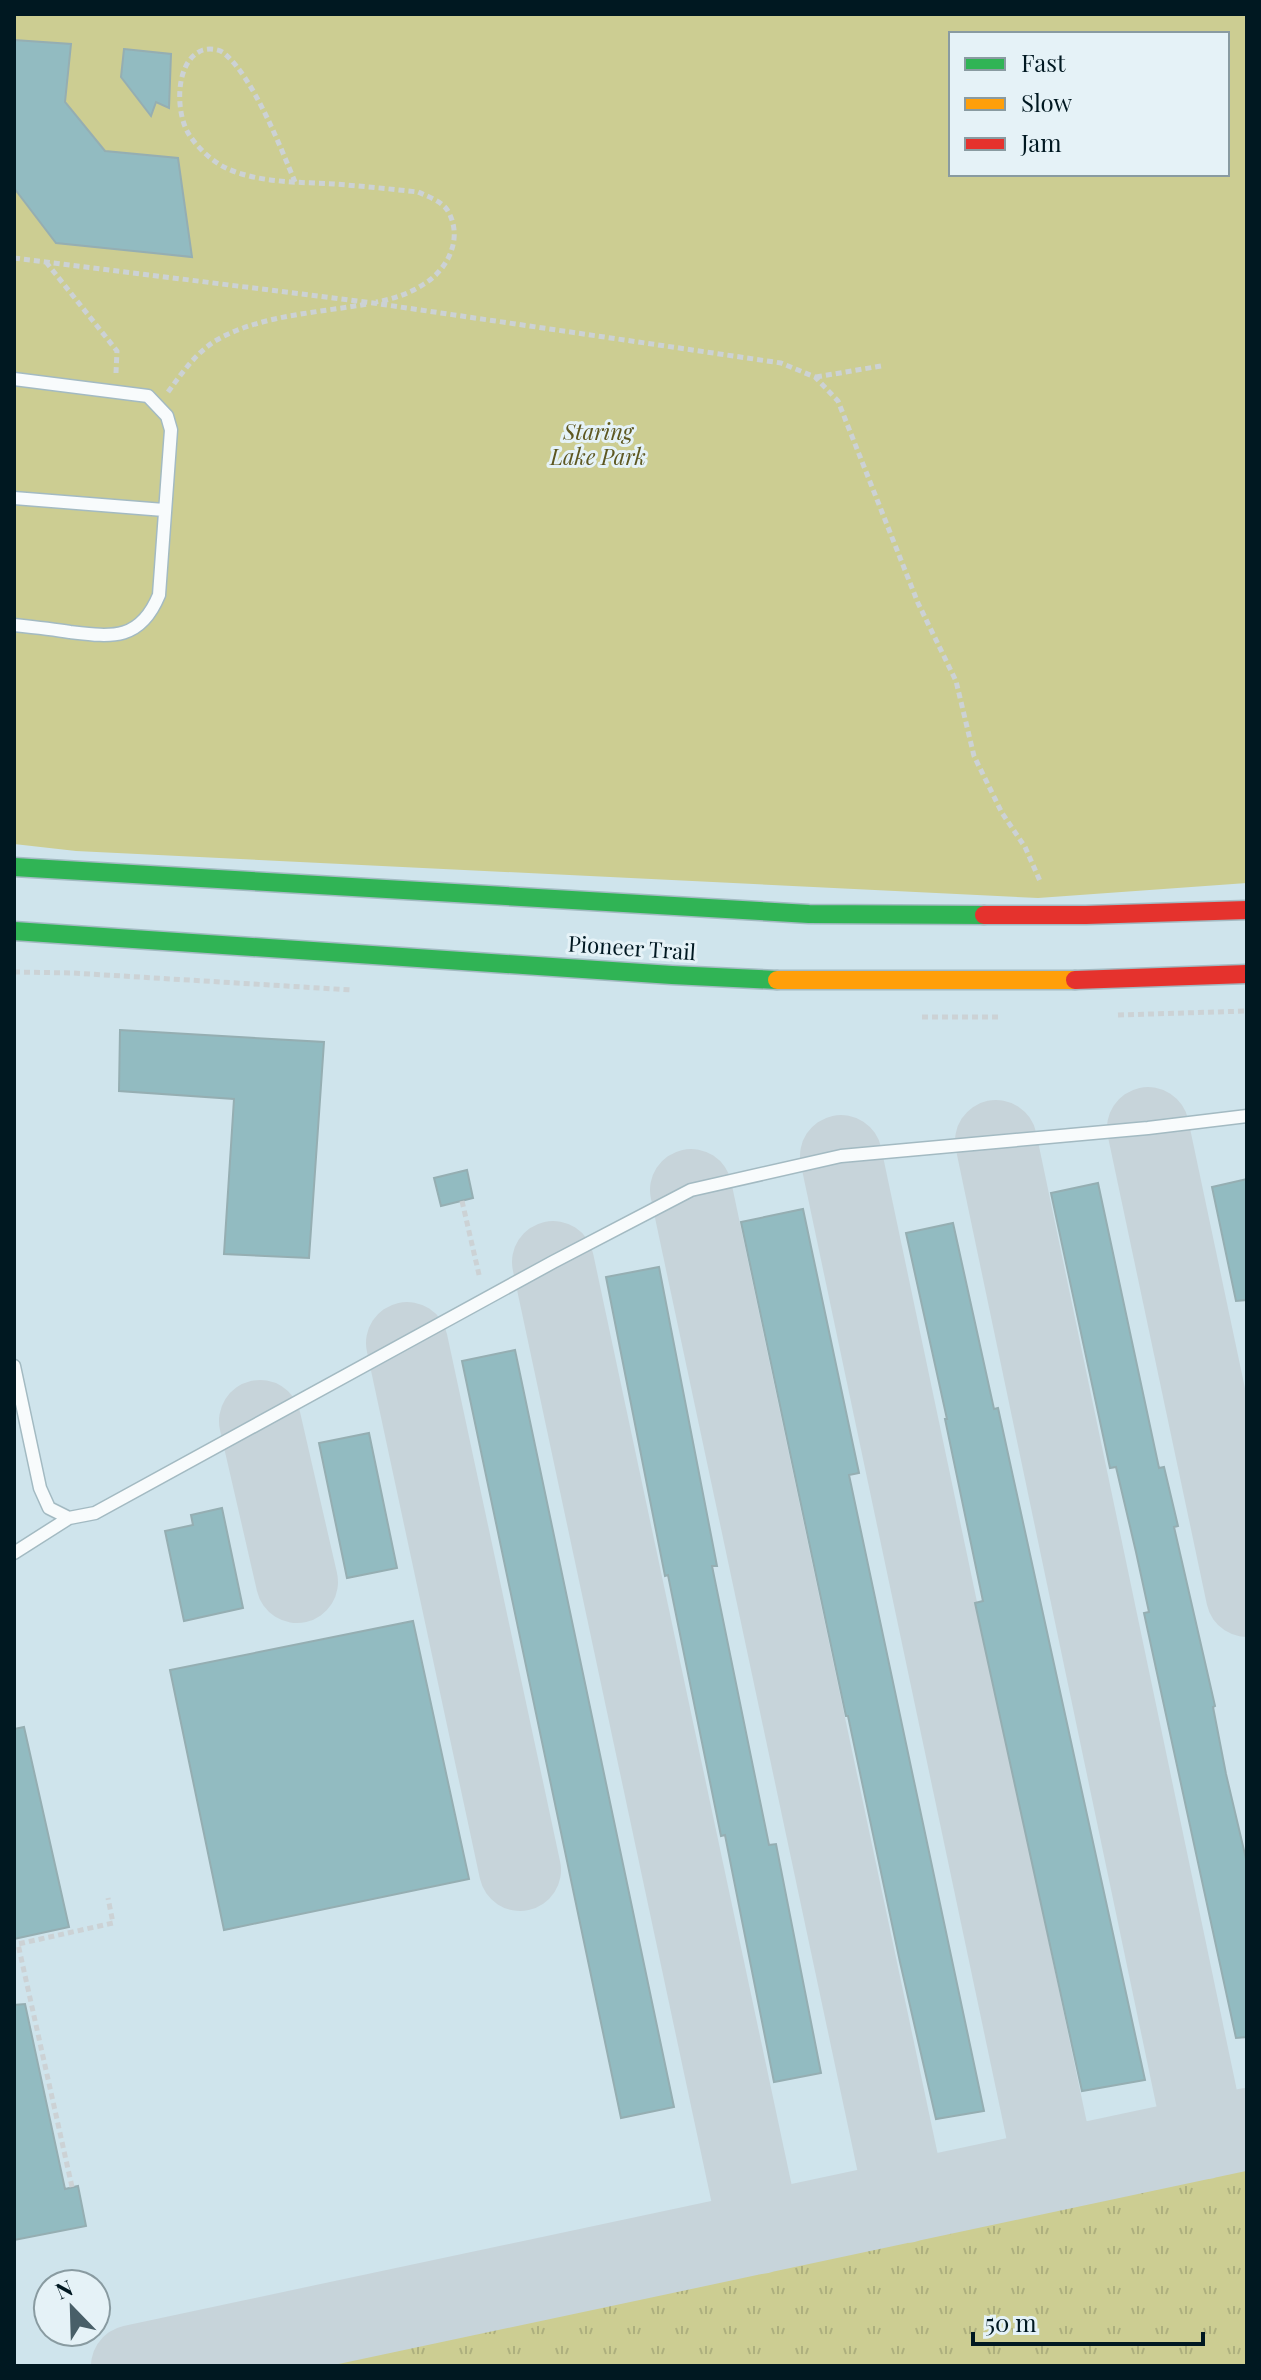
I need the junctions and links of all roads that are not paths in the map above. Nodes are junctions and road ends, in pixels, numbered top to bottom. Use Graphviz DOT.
graph roads {
  1 [pos="14,379"];
  2 [pos="14,498"];
  3 [pos="164,510"];
  4 [pos="14,625"];
  5 [pos="14,867"];
  6 [pos="1247,910"];
  7 [pos="14,931"];
  8 [pos="1247,974"];
  9 [pos="1247,1116"];
  10 [pos="14,1366"];
  11 [pos="69,1518"];
  12 [pos="14,1553"];
  1 -- 3 [label="lane"];
  2 -- 3 [label="lane"];
  3 -- 4 [label="lane"];
  5 -- 6 [label="main road, Pioneer Trail"];
  7 -- 8 [label="main road, Pioneer Trail"];
  9 -- 11 [label="lane"];
  10 -- 11 [label="lane"];
  11 -- 12 [label="lane"];
}
